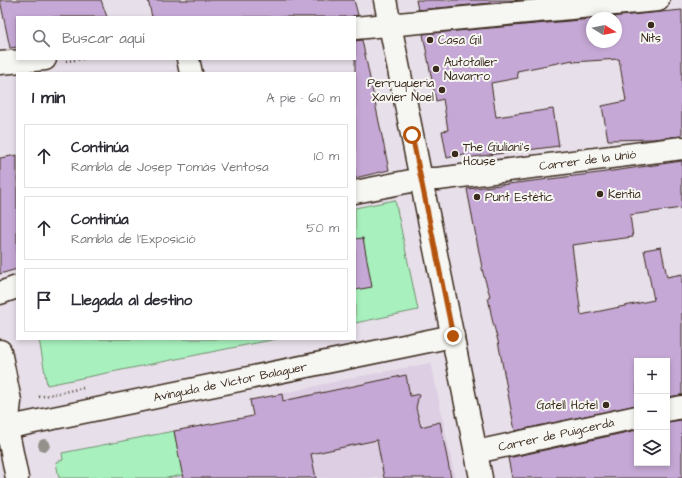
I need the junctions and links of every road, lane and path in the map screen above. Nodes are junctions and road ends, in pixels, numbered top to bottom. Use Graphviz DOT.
graph roads {
  1 [pos="385,0"];
  2 [pos="658,0"];
  3 [pos="389,24"];
  4 [pos="356,28"];
  5 [pos="34,60"];
  6 [pos="188,60"];
  7 [pos="0,63"];
  8 [pos="190,72"];
  9 [pos="682,148"];
  10 [pos="421,179"];
  11 [pos="356,192"];
  12 [pos="16,287"];
  13 [pos="0,293"];
  14 [pos="453,336"];
  15 [pos="0,351"];
  16 [pos="682,407"];
  17 [pos="670,409"];
  18 [pos="634,418"];
  19 [pos="3,429"];
  20 [pos="476,452"];
  21 [pos="17,478"];
  22 [pos="481,478"];
  1 -- 3 [label="street"];
  2 -- 3 [label="street"];
  3 -- 4 [label="street"];
  3 -- 10 [label="street"];
  5 -- 7 [label="street"];
  6 -- 8 [label="street"];
  9 -- 10 [label="street, Carrer de la Unió"];
  10 -- 11 [label="street, Carrer de la Unió"];
  10 -- 14 [label="street"];
  12 -- 13 [label="street"];
  14 -- 19 [label="street, Avinguda de Víctor Balaguer"];
  14 -- 20 [label="street"];
  15 -- 19 [label="street"];
  16 -- 17 [label="street"];
  18 -- 20 [label="street, Carrer de Puigcerdà"];
  19 -- 21 [label="street"];
  20 -- 22 [label="street"];
}
